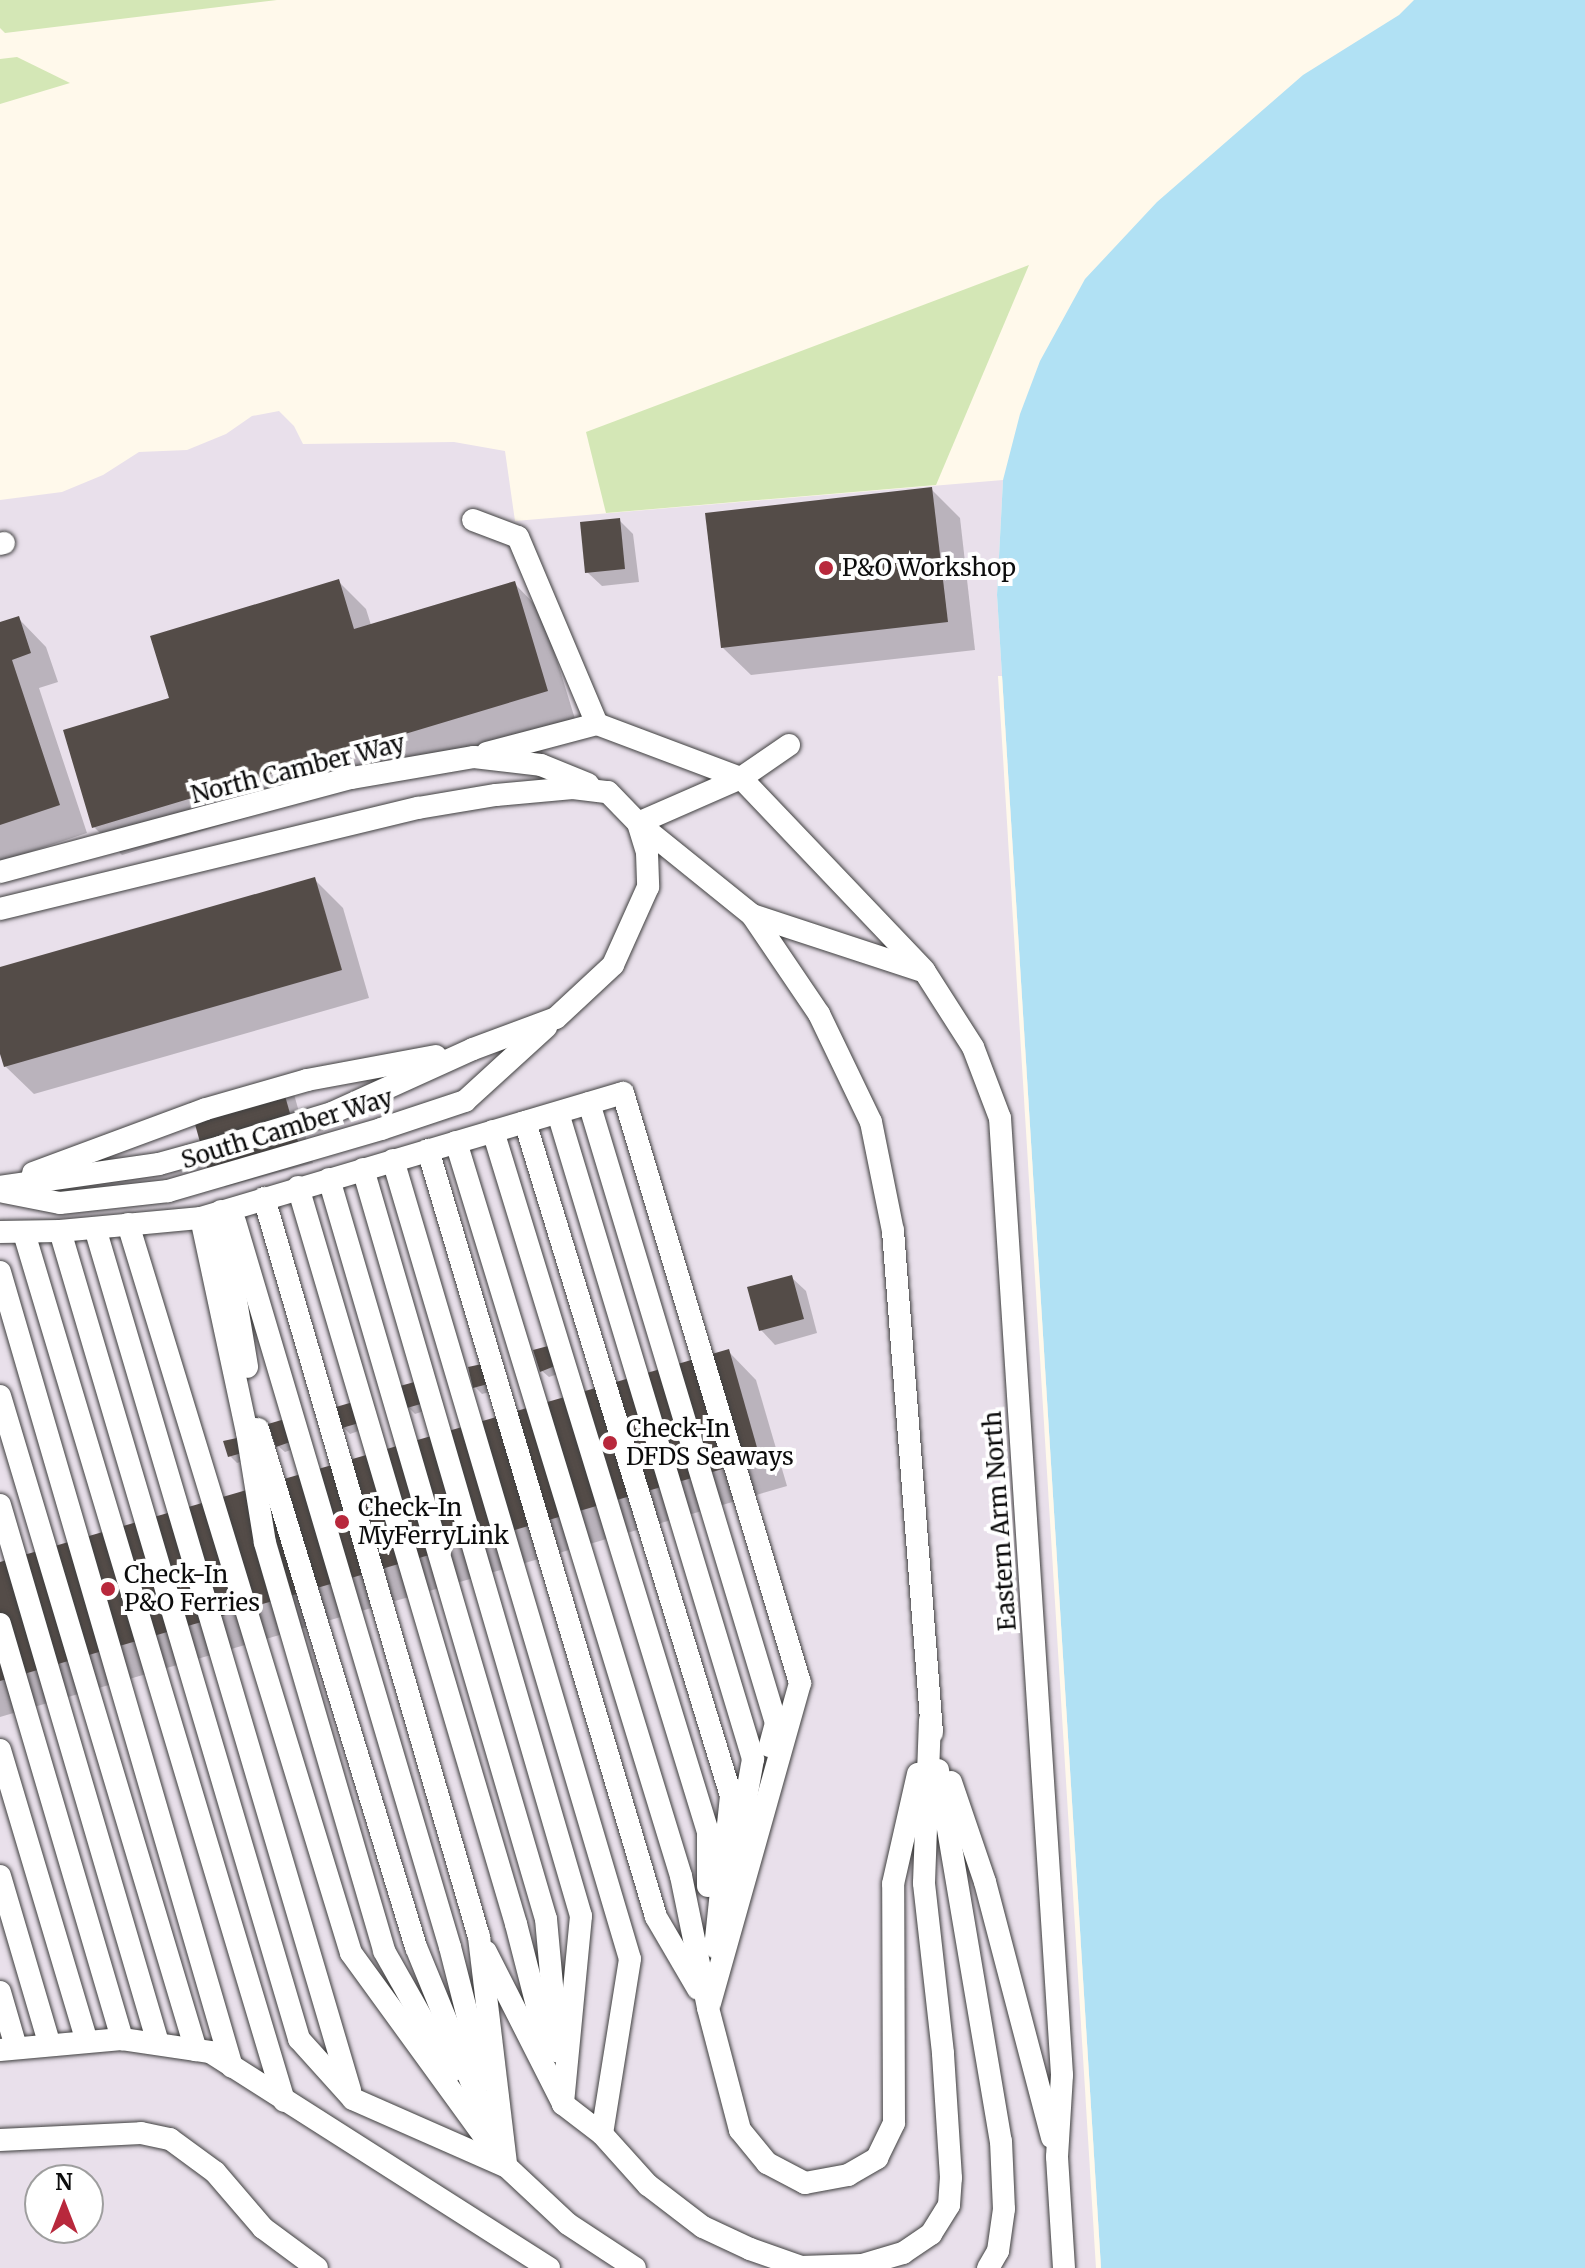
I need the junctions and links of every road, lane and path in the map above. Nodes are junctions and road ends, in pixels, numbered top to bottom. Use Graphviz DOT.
graph roads {
  1 [pos="473,520"];
  2 [pos="597,724"];
  3 [pos="789,745"];
  4 [pos="474,757"];
  5 [pos="741,778"];
  6 [pos="608,792"];
  7 [pos="638,823"];
  8 [pos="0,872"];
  9 [pos="0,909"];
  10 [pos="752,915"];
  11 [pos="925,972"];
  12 [pos="556,1018"];
  13 [pos="473,1049"];
  14 [pos="589,1103"];
  15 [pos="558,1113"];
  16 [pos="525,1122"];
  17 [pos="493,1131"];
  18 [pos="456,1142"];
  19 [pos="428,1150"];
  20 [pos="393,1160"];
  21 [pos="363,1169"];
  22 [pos="329,1179"];
  23 [pos="0,1187"];
  24 [pos="298,1187"];
  25 [pos="264,1198"];
  26 [pos="218,1212"];
  27 [pos="128,1224"];
  28 [pos="95,1228"];
  29 [pos="60,1231"];
  30 [pos="0,1232"];
  31 [pos="24,1233"];
  32 [pos="0,1272"];
  33 [pos="0,1396"];
  34 [pos="0,1505"];
  35 [pos="0,1624"];
  36 [pos="930,1720"];
  37 [pos="0,1750"];
  38 [pos="0,1876"];
  39 [pos="479,1937"];
  40 [pos="0,1992"];
  41 [pos="708,2008"];
  42 [pos="122,2039"];
  43 [pos="87,2041"];
  44 [pos="49,2043"];
  45 [pos="158,2043"];
  46 [pos="8,2048"];
  47 [pos="196,2050"];
  48 [pos="232,2067"];
  49 [pos="353,2099"];
  50 [pos="284,2101"];
  51 [pos="563,2104"];
  52 [pos="602,2134"];
  53 [pos="0,2140"];
  54 [pos="1057,2157"];
  55 [pos="506,2166"];
  56 [pos="1061,2263"];
  57 [pos="317,2268"];
  58 [pos="549,2268"];
  59 [pos="635,2268"];
  60 [pos="988,2268"];
  1 -- 2 [label="lane"];
  2 -- 4 [label="lane"];
  2 -- 5 [label="lane"];
  3 -- 5 [label="lane"];
  4 -- 6 [label="lane, North Camber Way"];
  4 -- 8 [label="lane, North Camber Way"];
  5 -- 7 [label="lane"];
  5 -- 11 [label="lane, Eastern Arm North"];
  6 -- 7 [label="lane"];
  6 -- 9 [label="lane"];
  7 -- 10 [label="lane"];
  7 -- 12 [label="lane, South Camber Way"];
  10 -- 11 [label="lane"];
  10 -- 36 [label="lane"];
  11 -- 54 [label="lane, Eastern Arm North"];
  12 -- 13 [label="lane, South Camber Way"];
  12 -- 23 [label="lane, South Camber Way"];
  13 -- 23 [label="lane, South Camber Way"];
  13 -- 23 [label="lane, South Camber Way"];
  14 -- 15 [label="lane"];
  14 -- 41 [label="lane"];
  14 -- 41 [label="lane"];
  15 -- 16 [label="lane"];
  15 -- 41 [label="lane"];
  16 -- 17 [label="lane"];
  16 -- 41 [label="lane"];
  17 -- 18 [label="lane"];
  17 -- 41 [label="lane"];
  18 -- 19 [label="lane"];
  18 -- 41 [label="lane"];
  19 -- 20 [label="lane"];
  19 -- 41 [label="lane"];
  20 -- 21 [label="lane"];
  20 -- 52 [label="lane"];
  21 -- 22 [label="lane"];
  21 -- 51 [label="lane"];
  22 -- 24 [label="lane"];
  22 -- 51 [label="lane"];
  24 -- 25 [label="lane"];
  24 -- 51 [label="lane"];
  25 -- 26 [label="lane"];
  25 -- 39 [label="lane"];
  26 -- 27 [label="lane"];
  26 -- 55 [label="lane"];
  26 -- 55 [label="lane"];
  26 -- 55 [label="lane"];
  27 -- 28 [label="lane"];
  27 -- 55 [label="lane"];
  28 -- 29 [label="lane"];
  28 -- 49 [label="lane"];
  29 -- 31 [label="lane"];
  29 -- 49 [label="lane"];
  30 -- 31 [label="lane"];
  31 -- 50 [label="lane"];
  32 -- 48 [label="lane"];
  33 -- 47 [label="lane"];
  34 -- 45 [label="lane"];
  35 -- 42 [label="lane"];
  36 -- 41 [label="lane"];
  36 -- 52 [label="lane"];
  36 -- 54 [label="lane"];
  36 -- 60 [label="lane"];
  37 -- 43 [label="lane"];
  38 -- 44 [label="lane"];
  39 -- 51 [label="lane"];
  39 -- 55 [label="lane"];
  40 -- 46 [label="lane"];
  42 -- 43 [label="lane"];
  42 -- 45 [label="lane"];
  43 -- 44 [label="lane"];
  44 -- 46 [label="lane"];
  45 -- 47 [label="lane"];
  47 -- 48 [label="lane"];
  48 -- 50 [label="lane"];
  49 -- 55 [label="lane"];
  50 -- 58 [label="lane"];
  51 -- 52 [label="lane"];
  53 -- 57 [label="lane"];
  54 -- 56 [label="lane, Eastern Arm North"];
  55 -- 59 [label="lane"];
}
